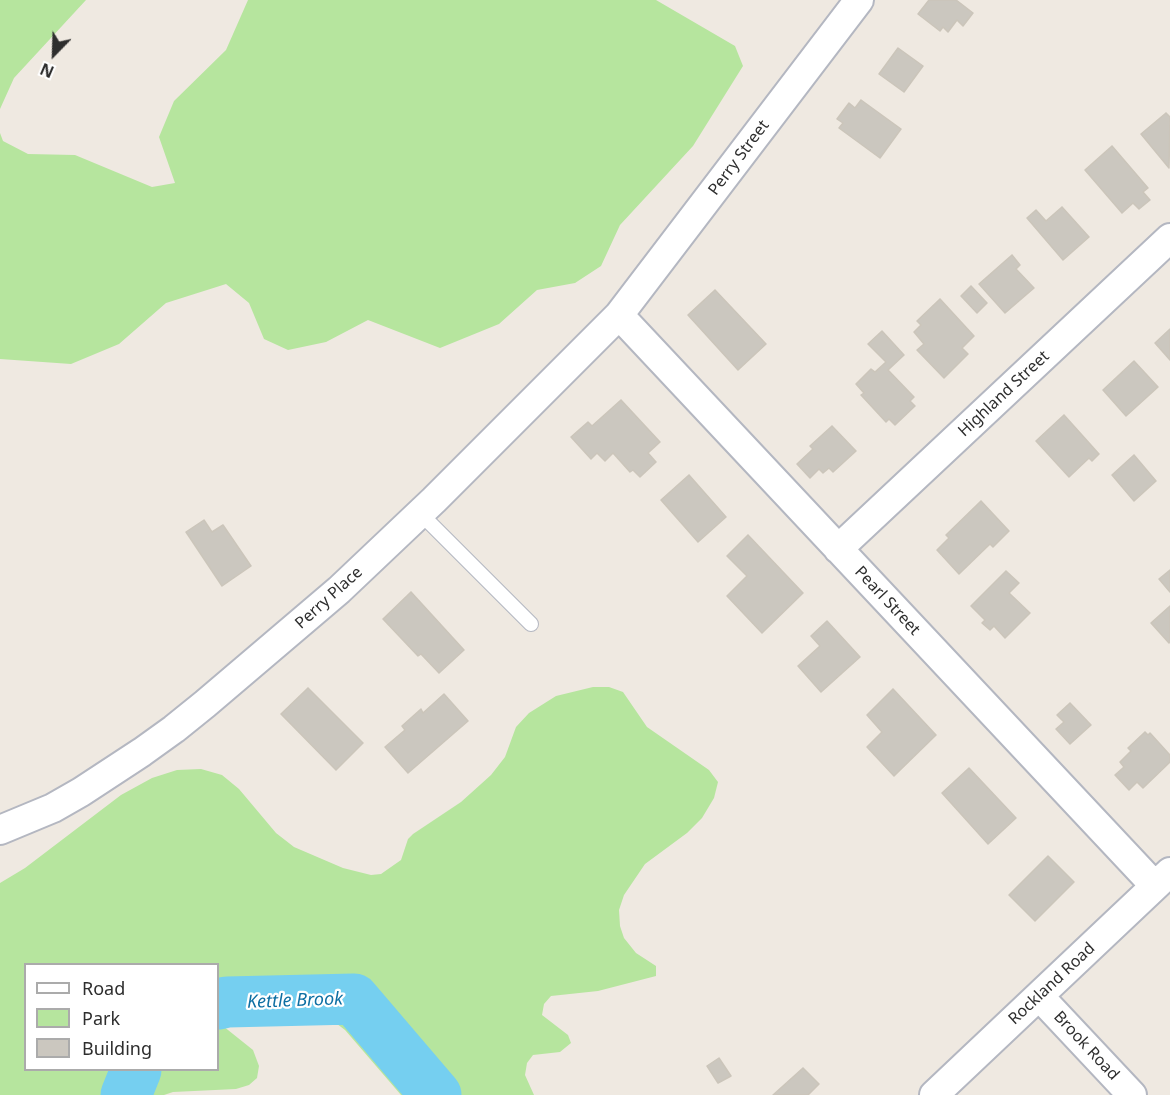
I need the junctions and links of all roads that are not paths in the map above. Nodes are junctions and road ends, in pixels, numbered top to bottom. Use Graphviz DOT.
graph roads {
  1 [pos="859,0"];
  2 [pos="1170,238"];
  3 [pos="619,315"];
  4 [pos="420,513"];
  5 [pos="838,549"];
  6 [pos="531,624"];
  7 [pos="0,830"];
  8 [pos="1162,879"];
  9 [pos="1039,996"];
  10 [pos="934,1095"];
  11 [pos="1132,1095"];
  1 -- 3 [label="street, Perry Street"];
  2 -- 5 [label="street, Highland Street"];
  3 -- 4 [label="street, Perry Place"];
  3 -- 5 [label="street, Pearl Street"];
  4 -- 6 [label="lane"];
  4 -- 7 [label="street, Perry Place"];
  5 -- 8 [label="street, Pearl Street"];
  8 -- 9 [label="street, Rockland Road"];
  9 -- 10 [label="street, Rockland Road"];
  9 -- 11 [label="street, Brook Road"];
}
